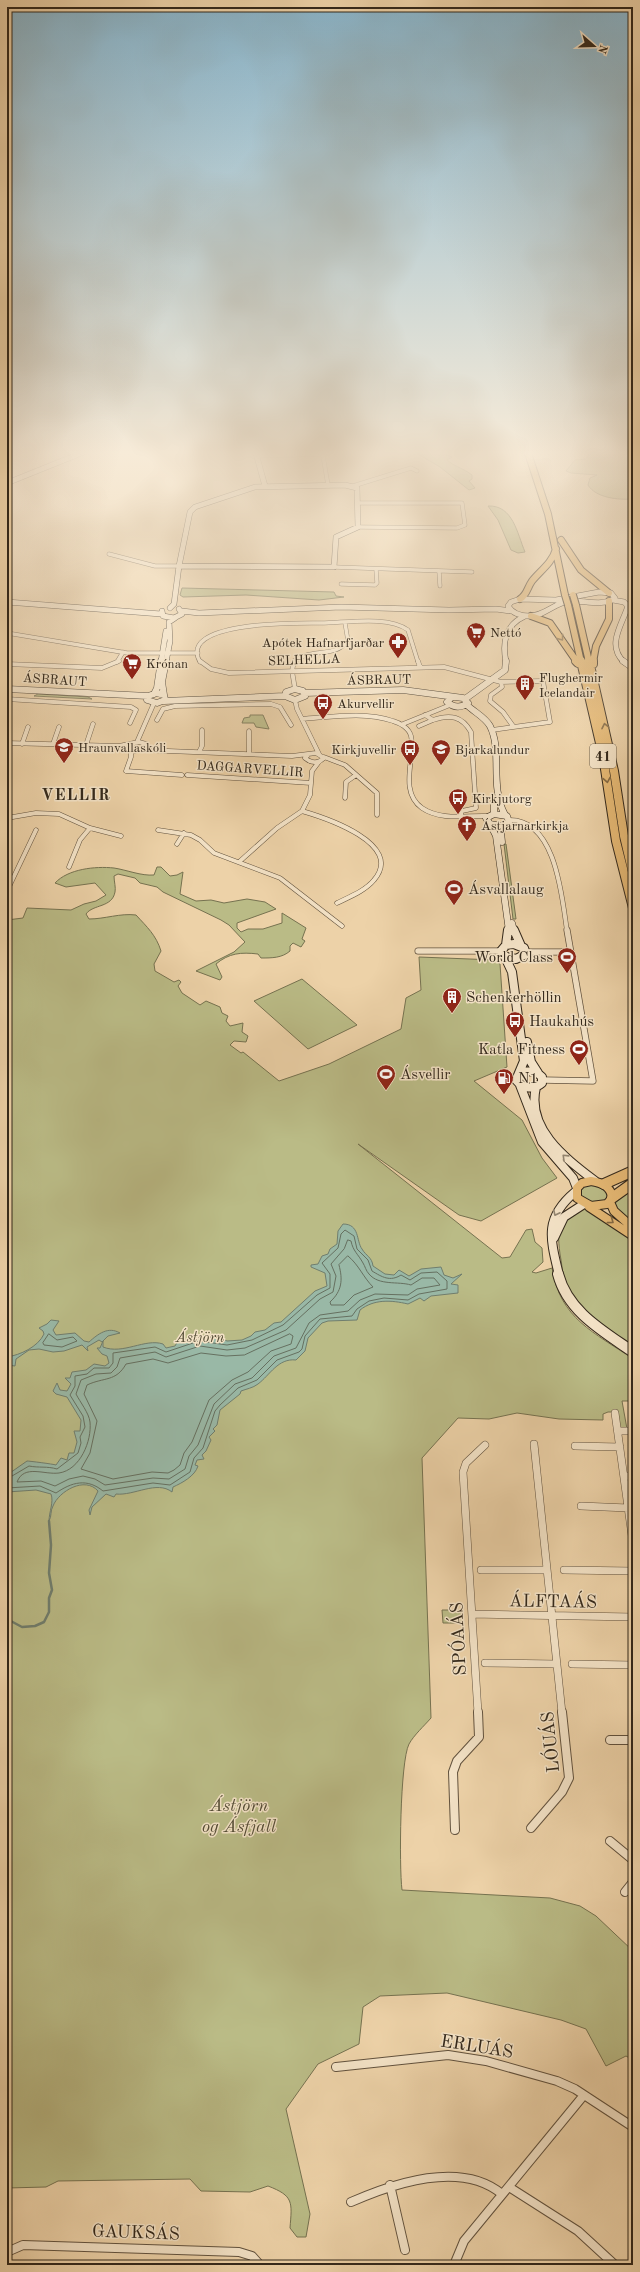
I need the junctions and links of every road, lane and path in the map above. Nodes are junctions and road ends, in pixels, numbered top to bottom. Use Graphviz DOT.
graph roads {
  1 [pos="117,556"];
  2 [pos="181,556"];
  3 [pos="335,556"];
  4 [pos="554,556"];
  5 [pos="558,556"];
  6 [pos="565,556"];
  7 [pos="568,556"];
  8 [pos="179,566"];
  9 [pos="334,567"];
  10 [pos="376,569"];
  11 [pos="439,571"];
  12 [pos="472,572"];
  13 [pos="570,579"];
  14 [pos="341,584"];
  15 [pos="440,586"];
  16 [pos="571,587"];
  17 [pos="175,595"];
  18 [pos="569,595"];
  19 [pos="611,598"];
  20 [pos="520,599"];
  21 [pos="7,602"];
  22 [pos="510,603"];
  23 [pos="633,604"];
  24 [pos="572,605"];
  25 [pos="168,609"];
  26 [pos="482,609"];
  27 [pos="633,610"];
  28 [pos="132,611"];
  29 [pos="511,611"];
  30 [pos="179,614"];
  31 [pos="517,614"];
  32 [pos="162,615"];
  33 [pos="528,616"];
  34 [pos="625,618"];
  35 [pos="516,621"];
  36 [pos="345,623"];
  37 [pos="7,633"];
  38 [pos="123,652"];
  39 [pos="165,652"];
  40 [pos="198,652"];
  41 [pos="7,664"];
  42 [pos="420,667"];
  43 [pos="633,668"];
  44 [pos="292,671"];
  45 [pos="492,680"];
  46 [pos="501,682"];
  47 [pos="295,689"];
  48 [pos="7,690"];
  49 [pos="34,692"];
  50 [pos="286,694"];
  51 [pos="305,695"];
  52 [pos="95,696"];
  53 [pos="150,696"];
  54 [pos="165,697"];
  55 [pos="226,697"];
  56 [pos="7,699"];
  57 [pos="30,700"];
  58 [pos="295,700"];
  59 [pos="450,701"];
  60 [pos="466,702"];
  61 [pos="154,703"];
  62 [pos="92,704"];
  63 [pos="225,705"];
  64 [pos="600,705"];
  65 [pos="458,707"];
  66 [pos="425,715"];
  67 [pos="594,716"];
  68 [pos="302,719"];
  69 [pos="157,720"];
  70 [pos="433,720"];
  71 [pos="130,723"];
  72 [pos="93,724"];
  73 [pos="403,724"];
  74 [pos="291,725"];
  75 [pos="419,726"];
  76 [pos="513,726"];
  77 [pos="28,727"];
  78 [pos="59,727"];
  79 [pos="202,730"];
  80 [pos="492,730"];
  81 [pos="249,731"];
  82 [pos="141,736"];
  83 [pos="137,742"];
  84 [pos="7,743"];
  85 [pos="22,744"];
  86 [pos="53,744"];
  87 [pos="131,744"];
  88 [pos="145,744"];
  89 [pos="86,745"];
  90 [pos="119,746"];
  91 [pos="315,748"];
  92 [pos="130,749"];
  93 [pos="157,749"];
  94 [pos="200,750"];
  95 [pos="141,751"];
  96 [pos="249,754"];
  97 [pos="310,754"];
  98 [pos="319,754"];
  99 [pos="292,756"];
  100 [pos="131,757"];
  101 [pos="321,760"];
  102 [pos="307,761"];
  103 [pos="312,771"];
  104 [pos="182,775"];
  105 [pos="187,775"];
  106 [pos="356,775"];
  107 [pos="311,783"];
  108 [pos="345,798"];
  109 [pos="302,811"];
  110 [pos="377,815"];
  111 [pos="505,815"];
  112 [pos="460,817"];
  113 [pos="7,818"];
  114 [pos="490,819"];
  115 [pos="510,820"];
  116 [pos="504,826"];
  117 [pos="90,828"];
  118 [pos="36,830"];
  119 [pos="158,830"];
  120 [pos="184,833"];
  121 [pos="121,836"];
  122 [pos="177,844"];
  123 [pos="239,862"];
  124 [pos="69,867"];
  125 [pos="633,874"];
  126 [pos="9,884"];
  127 [pos="7,891"];
  128 [pos="337,903"];
  129 [pos="633,908"];
  130 [pos="342,926"];
  131 [pos="522,946"];
  132 [pos="418,951"];
  133 [pos="504,951"];
  134 [pos="571,952"];
  135 [pos="525,955"];
  136 [pos="520,1072"];
  137 [pos="538,1073"];
  138 [pos="543,1080"];
  139 [pos="520,1085"];
  140 [pos="536,1087"];
  141 [pos="633,1171"];
  142 [pos="600,1183"];
  143 [pos="633,1183"];
  144 [pos="576,1190"];
  145 [pos="611,1200"];
  146 [pos="586,1205"];
  147 [pos="633,1228"];
  148 [pos="633,1236"];
  149 [pos="553,1242"];
  150 [pos="633,1352"];
  151 [pos="615,1413"];
  152 [pos="618,1431"];
  153 [pos="633,1431"];
  154 [pos="534,1444"];
  155 [pos="485,1445"];
  156 [pos="575,1446"];
  157 [pos="620,1447"];
  158 [pos="624,1476"];
  159 [pos="633,1476"];
  160 [pos="582,1506"];
  161 [pos="628,1508"];
  162 [pos="633,1543"];
  163 [pos="481,1570"];
  164 [pos="547,1570"];
  165 [pos="564,1570"];
  166 [pos="633,1571"];
  167 [pos="472,1614"];
  168 [pos="552,1615"];
  169 [pos="633,1618"];
  170 [pos="486,1663"];
  171 [pos="557,1664"];
  172 [pos="572,1664"];
  173 [pos="633,1664"];
  174 [pos="610,1740"];
  175 [pos="633,1740"];
  176 [pos="531,1828"];
  177 [pos="455,1830"];
  178 [pos="610,1840"];
  179 [pos="633,1860"];
  180 [pos="633,1882"];
  181 [pos="625,1892"];
  182 [pos="336,2067"];
  183 [pos="584,2095"];
  184 [pos="633,2127"];
  185 [pos="390,2185"];
  186 [pos="505,2191"];
  187 [pos="351,2202"];
  188 [pos="405,2250"];
  189 [pos="7,2252"];
  190 [pos="260,2265"];
  191 [pos="454,2265"];
  192 [pos="615,2265"];
  1 -- 8 [label="street"];
  2 -- 8 [label="street"];
  3 -- 9 [label="street"];
  4 -- 20 [label="highway"];
  5 -- 18 [label="highway, 41"];
  6 -- 13 [label="highway"];
  7 -- 19 [label="highway"];
  8 -- 9 [label="street"];
  8 -- 17 [label="street"];
  9 -- 10 [label="street"];
  10 -- 11 [label="street"];
  10 -- 14 [label="street"];
  11 -- 12 [label="street"];
  11 -- 15 [label="street"];
  16 -- 18 [label="highway, 41"];
  17 -- 25 [label="street"];
  17 -- 30 [label="street"];
  18 -- 24 [label="highway, 41, bridge"];
  19 -- 20 [label="street"];
  19 -- 23 [label="street"];
  19 -- 33 [label="street"];
  19 -- 34 [label="street"];
  19 -- 64 [label="highway"];
  20 -- 22 [label="street"];
  21 -- 28 [label="street"];
  22 -- 26 [label="street"];
  22 -- 29 [label="street"];
  24 -- 64 [label="highway, 41"];
  24 -- 67 [label="highway, 41"];
  25 -- 28 [label="street"];
  25 -- 30 [label="street"];
  25 -- 32 [label="street"];
  26 -- 29 [label="street"];
  26 -- 30 [label="street"];
  27 -- 34 [label="street"];
  28 -- 32 [label="street"];
  29 -- 31 [label="street"];
  30 -- 32 [label="street"];
  30 -- 39 [label="street"];
  31 -- 33 [label="street"];
  31 -- 35 [label="street"];
  32 -- 39 [label="street"];
  33 -- 35 [label="street"];
  33 -- 67 [label="highway, one-way"];
  34 -- 43 [label="street"];
  35 -- 45 [label="street"];
  36 -- 40 [label="street"];
  36 -- 42 [label="street"];
  36 -- 44 [label="street"];
  37 -- 38 [label="street"];
  38 -- 39 [label="street"];
  38 -- 41 [label="street"];
  39 -- 40 [label="street"];
  39 -- 53 [label="street"];
  39 -- 54 [label="street"];
  40 -- 44 [label="street, SELHELLA"];
  42 -- 44 [label="street, SELHELLA"];
  42 -- 45 [label="street, SELHELLA"];
  44 -- 47 [label="street"];
  45 -- 46 [label="street, SELHELLA"];
  45 -- 60 [label="street"];
  46 -- 76 [label="street"];
  46 -- 76 [label="street, SELHELLA"];
  47 -- 50 [label="street"];
  47 -- 51 [label="street"];
  48 -- 49 [label="street, ÁSBRAUT"];
  48 -- 53 [label="street, ÁSBRAUT"];
  49 -- 52 [label="street, ÁSBRAUT"];
  49 -- 57 [label="street"];
  50 -- 54 [label="street"];
  50 -- 55 [label="street"];
  50 -- 58 [label="street"];
  51 -- 58 [label="street"];
  51 -- 59 [label="street, ÁSBRAUT"];
  52 -- 53 [label="street, ÁSBRAUT"];
  52 -- 62 [label="street"];
  53 -- 54 [label="street"];
  53 -- 61 [label="street"];
  54 -- 55 [label="street"];
  54 -- 61 [label="street"];
  55 -- 63 [label="street"];
  56 -- 57 [label="street"];
  57 -- 62 [label="street"];
  58 -- 68 [label="street"];
  59 -- 60 [label="street"];
  59 -- 65 [label="street"];
  59 -- 66 [label="street"];
  60 -- 65 [label="street"];
  60 -- 80 [label="street"];
  61 -- 82 [label="street"];
  62 -- 71 [label="street"];
  63 -- 69 [label="street"];
  63 -- 74 [label="street"];
  125 -- 64 [label="highway, 41, one-way"];
  65 -- 114 [label="street"];
  66 -- 70 [label="street"];
  66 -- 73 [label="street"];
  67 -- 129 [label="highway, 41, one-way"];
  68 -- 73 [label="street"];
  68 -- 91 [label="street"];
  70 -- 75 [label="street"];
  70 -- 112 [label="street"];
  72 -- 89 [label="street"];
  73 -- 112 [label="street"];
  76 -- 80 [label="street"];
  77 -- 85 [label="street"];
  78 -- 86 [label="street"];
  79 -- 94 [label="street"];
  80 -- 111 [label="street"];
  81 -- 96 [label="street"];
  82 -- 83 [label="street"];
  82 -- 88 [label="street"];
  83 -- 87 [label="street"];
  83 -- 88 [label="street"];
  84 -- 85 [label="street"];
  85 -- 86 [label="street"];
  86 -- 89 [label="street"];
  87 -- 90 [label="street"];
  87 -- 92 [label="street"];
  88 -- 93 [label="street"];
  88 -- 95 [label="street"];
  89 -- 90 [label="street"];
  90 -- 92 [label="street"];
  91 -- 97 [label="street"];
  91 -- 98 [label="street"];
  92 -- 95 [label="street"];
  92 -- 100 [label="street"];
  93 -- 94 [label="street"];
  93 -- 95 [label="street"];
  94 -- 96 [label="street"];
  95 -- 100 [label="street"];
  96 -- 99 [label="street"];
  97 -- 98 [label="street"];
  97 -- 99 [label="street"];
  97 -- 102 [label="street"];
  98 -- 101 [label="street"];
  99 -- 102 [label="street"];
  100 -- 104 [label="street"];
  101 -- 102 [label="street"];
  101 -- 103 [label="street"];
  101 -- 106 [label="street"];
  102 -- 103 [label="street"];
  103 -- 107 [label="street"];
  105 -- 107 [label="street, DAGGARVELLIR"];
  106 -- 108 [label="street"];
  106 -- 110 [label="street"];
  107 -- 109 [label="street"];
  109 -- 123 [label="street"];
  109 -- 128 [label="street"];
  111 -- 114 [label="street"];
  111 -- 115 [label="street"];
  112 -- 114 [label="street"];
  113 -- 117 [label="street"];
  114 -- 116 [label="street"];
  114 -- 133 [label="street"];
  115 -- 116 [label="street"];
  115 -- 134 [label="street"];
  116 -- 131 [label="street"];
  117 -- 121 [label="street"];
  117 -- 124 [label="street"];
  118 -- 126 [label="street"];
  119 -- 120 [label="street"];
  120 -- 122 [label="street"];
  120 -- 123 [label="street"];
  123 -- 130 [label="street"];
  126 -- 127 [label="street"];
  131 -- 133 [label="street"];
  131 -- 135 [label="street"];
  132 -- 133 [label="street"];
  133 -- 135 [label="street"];
  133 -- 136 [label="street"];
  134 -- 135 [label="street"];
  134 -- 138 [label="street"];
  135 -- 137 [label="street"];
  136 -- 137 [label="street"];
  136 -- 139 [label="street"];
  137 -- 138 [label="street"];
  138 -- 140 [label="street"];
  139 -- 140 [label="street"];
  139 -- 144 [label="street"];
  142 -- 140 [label="street, one-way"];
  141 -- 142 [label="highway"];
  142 -- 144 [label="main road"];
  142 -- 145 [label="main road"];
  143 -- 145 [label="highway"];
  144 -- 146 [label="main road"];
  144 -- 149 [label="street, one-way"];
  145 -- 146 [label="main road"];
  145 -- 147 [label="main road"];
  146 -- 148 [label="main road, one-way"];
  146 -- 149 [label="street"];
  149 -- 150 [label="street"];
  151 -- 152 [label="street"];
  152 -- 153 [label="street"];
  152 -- 157 [label="street"];
  154 -- 164 [label="street, LÓUÁS"];
  155 -- 167 [label="street, SPÓAÁS"];
  156 -- 157 [label="street"];
  157 -- 158 [label="street"];
  158 -- 159 [label="street"];
  158 -- 161 [label="street"];
  160 -- 161 [label="street"];
  161 -- 162 [label="street"];
  163 -- 164 [label="street"];
  164 -- 168 [label="street, LÓUÁS"];
  165 -- 166 [label="street"];
  167 -- 168 [label="street, ÁLFTAÁS"];
  167 -- 177 [label="street, SPÓAÁS"];
  168 -- 169 [label="street, ÁLFTAÁS"];
  168 -- 171 [label="street, LÓUÁS"];
  170 -- 171 [label="street"];
  171 -- 176 [label="street, LÓUÁS"];
  172 -- 173 [label="street"];
  174 -- 175 [label="street"];
  178 -- 179 [label="street"];
  180 -- 181 [label="street"];
  182 -- 183 [label="street, ERLUÁS"];
  183 -- 184 [label="street, ERLUÁS"];
  183 -- 186 [label="street"];
  185 -- 186 [label="street"];
  185 -- 187 [label="street"];
  185 -- 188 [label="street"];
  186 -- 191 [label="street"];
  186 -- 192 [label="street"];
  189 -- 190 [label="street, GAUKSÁS"];
}
